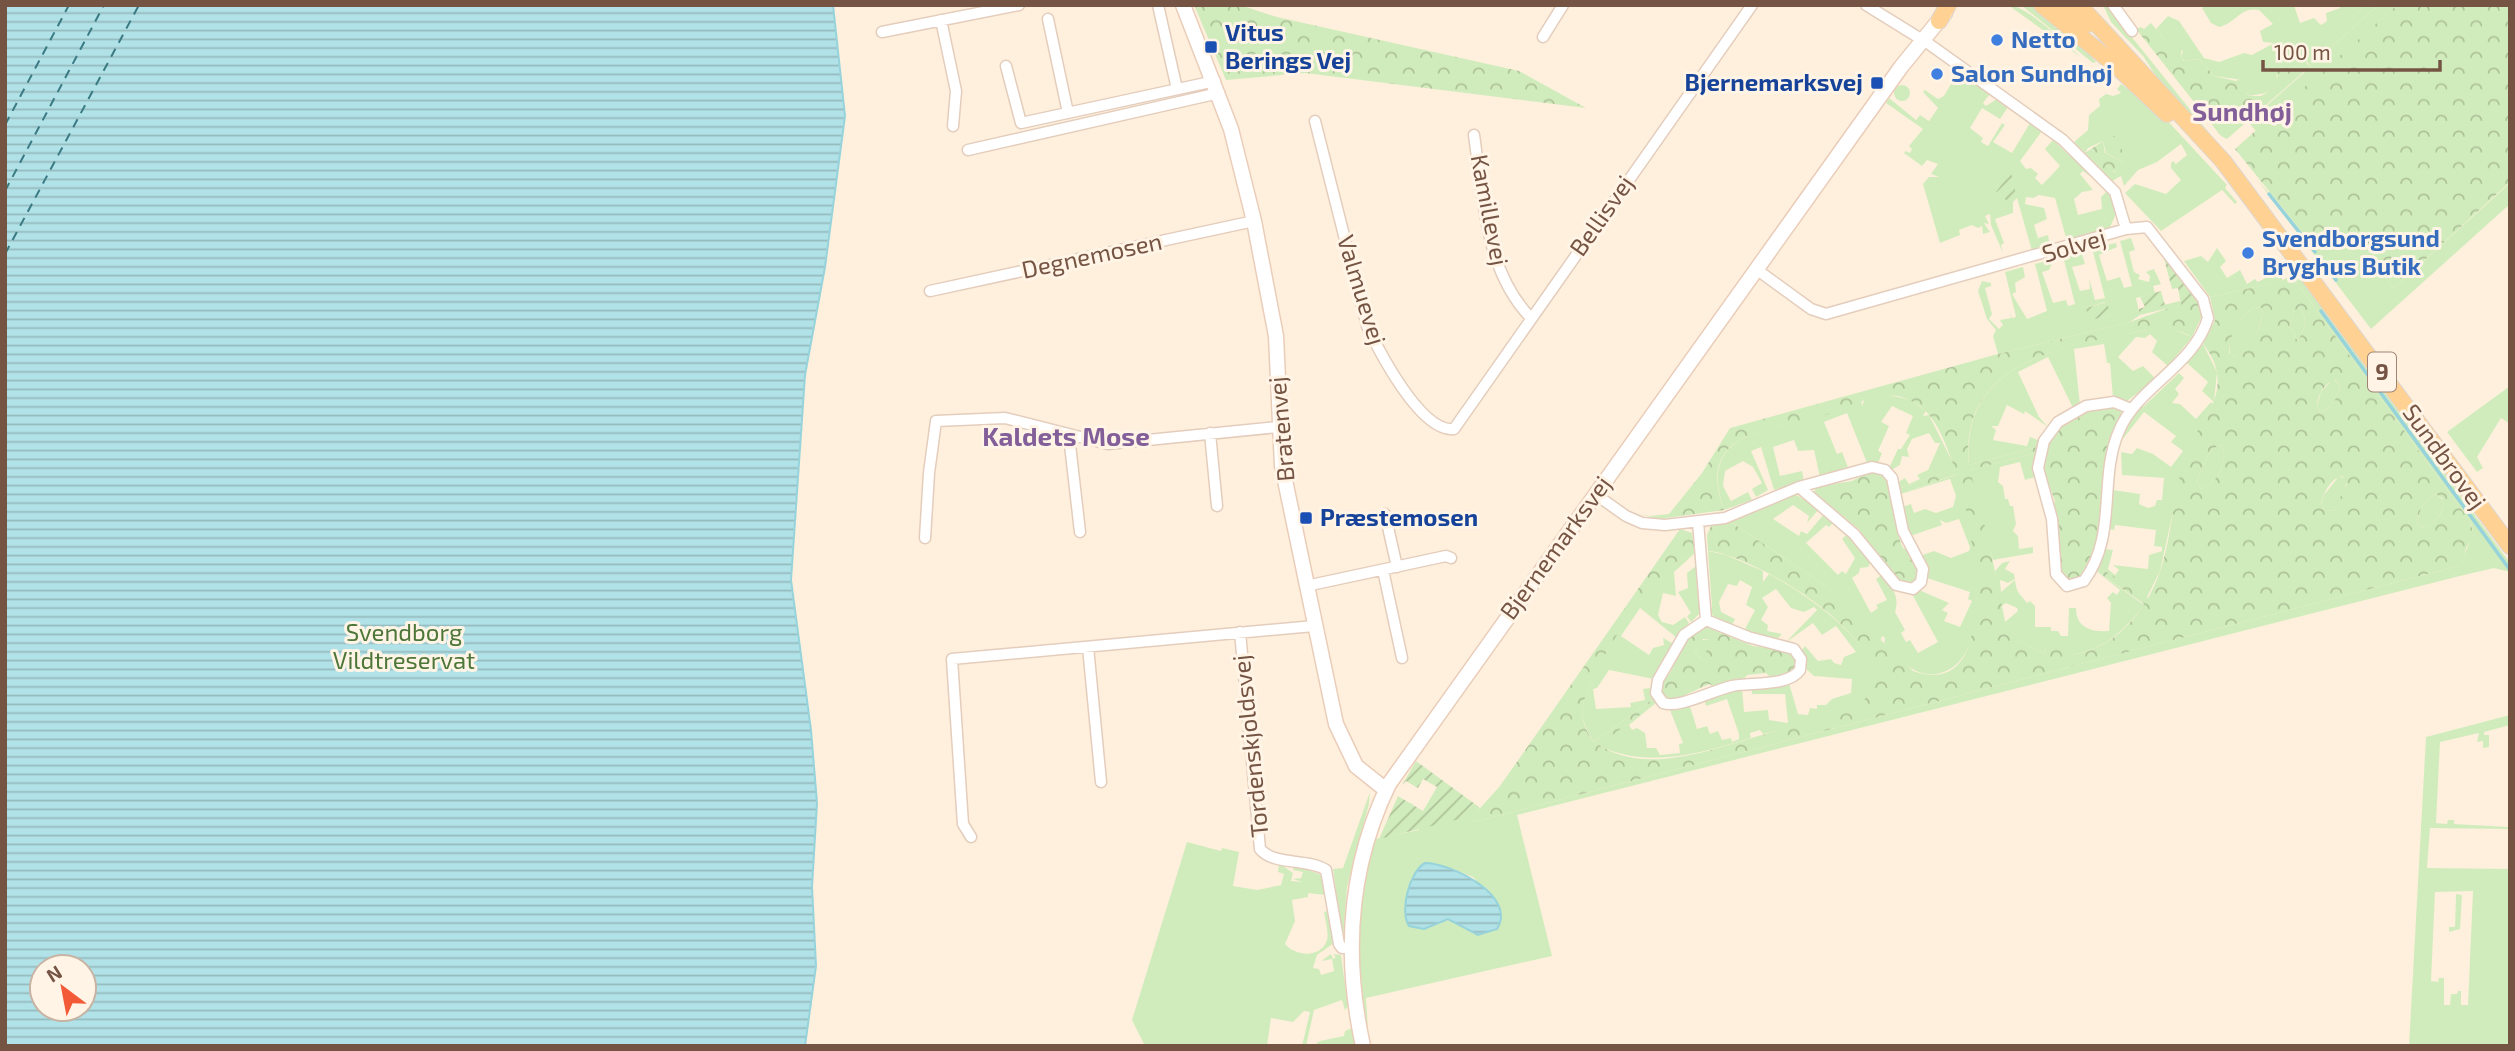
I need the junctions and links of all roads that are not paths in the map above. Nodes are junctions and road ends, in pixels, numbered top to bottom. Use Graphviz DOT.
graph roads {
  1 [pos="958,5"];
  2 [pos="1019,5"];
  3 [pos="1158,5"];
  4 [pos="1183,5"];
  5 [pos="1563,5"];
  6 [pos="1752,5"];
  7 [pos="1866,5"];
  8 [pos="1950,5"];
  9 [pos="2042,5"];
  10 [pos="2060,5"];
  11 [pos="2079,5"];
  12 [pos="2113,5"];
  13 [pos="1939,13"];
  14 [pos="961,18"];
  15 [pos="1048,19"];
  16 [pos="941,20"];
  17 [pos="882,32"];
  18 [pos="2132,32"];
  19 [pos="1543,37"];
  20 [pos="1921,39"];
  21 [pos="2111,39"];
  22 [pos="1006,66"];
  23 [pos="1217,87"];
  24 [pos="1177,89"];
  25 [pos="1068,113"];
  26 [pos="1315,121"];
  27 [pos="953,126"];
  28 [pos="1474,135"];
  29 [pos="968,150"];
  30 [pos="2252,200"];
  31 [pos="1254,221"];
  32 [pos="2126,229"];
  33 [pos="1756,269"];
  34 [pos="930,291"];
  35 [pos="1531,317"];
  36 [pos="2131,409"];
  37 [pos="1278,427"];
  38 [pos="1454,429"];
  39 [pos="1210,433"];
  40 [pos="1069,436"];
  41 [pos="1799,487"];
  42 [pos="1595,494"];
  43 [pos="1217,506"];
  44 [pos="1385,514"];
  45 [pos="1698,522"];
  46 [pos="1080,531"];
  47 [pos="925,538"];
  48 [pos="2510,546"];
  49 [pos="1451,558"];
  50 [pos="1397,567"];
  51 [pos="1383,570"];
  52 [pos="1306,586"];
  53 [pos="1706,620"];
  54 [pos="1314,626"];
  55 [pos="1240,632"];
  56 [pos="1088,647"];
  57 [pos="1402,658"];
  58 [pos="1101,782"];
  59 [pos="1386,790"];
  60 [pos="971,837"];
  61 [pos="1310,863"];
  62 [pos="1350,948"];
  63 [pos="1363,1046"];
  1 -- 14 [label="street"];
  2 -- 14 [label="street"];
  3 -- 24 [label="street"];
  4 -- 23 [label="street, Bratenvej"];
  5 -- 19 [label="street"];
  6 -- 35 [label="street, Bellisvej"];
  7 -- 20 [label="street, Solvej"];
  8 -- 13 [label="main road"];
  9 -- 30 [label="main road, Sundbrovej / 9"];
  10 -- 21 [label="main road"];
  11 -- 21 [label="main road, Sundbrovej / 9"];
  12 -- 18 [label="street"];
  13 -- 20 [label="street, Bjernemarksvej"];
  14 -- 16 [label="street"];
  15 -- 25 [label="street"];
  16 -- 17 [label="street"];
  16 -- 27 [label="street"];
  20 -- 32 [label="street, Solvej"];
  20 -- 33 [label="street, Bjernemarksvej"];
  21 -- 30 [label="main road, Sundbrovej / 9"];
  22 -- 25 [label="street"];
  23 -- 24 [label="street"];
  23 -- 29 [label="street"];
  23 -- 31 [label="street, Bratenvej"];
  24 -- 25 [label="street"];
  26 -- 38 [label="street, Valmuevej"];
  28 -- 35 [label="street, Kamillevej"];
  30 -- 48 [label="main road, Sundbrovej / 9"];
  31 -- 34 [label="street, Degnemosen"];
  31 -- 37 [label="street, Bratenvej"];
  32 -- 33 [label="street, Solvej"];
  32 -- 36 [label="street"];
  33 -- 42 [label="street, Bjernemarksvej"];
  35 -- 38 [label="street, Bellisvej"];
  36 -- 36 [label="street"];
  37 -- 39 [label="street"];
  37 -- 52 [label="street, Bratenvej"];
  39 -- 40 [label="street"];
  39 -- 43 [label="street"];
  40 -- 46 [label="street"];
  40 -- 47 [label="street"];
  41 -- 41 [label="street"];
  41 -- 45 [label="street"];
  42 -- 45 [label="street"];
  42 -- 59 [label="street, Bjernemarksvej"];
  44 -- 50 [label="street"];
  45 -- 53 [label="street"];
  49 -- 50 [label="street"];
  50 -- 51 [label="street"];
  51 -- 52 [label="street"];
  51 -- 57 [label="street"];
  52 -- 54 [label="street, Bratenvej"];
  53 -- 53 [label="street"];
  54 -- 55 [label="street, Tordenskjoldsvej"];
  54 -- 59 [label="street, Bratenvej"];
  55 -- 56 [label="street, Tordenskjoldsvej"];
  55 -- 61 [label="street, Tordenskjoldsvej"];
  56 -- 58 [label="street"];
  56 -- 60 [label="street, Tordenskjoldsvej"];
  59 -- 62 [label="street, Bjernemarksvej"];
  61 -- 62 [label="street, Bjernemarksvej"];
  62 -- 63 [label="street, Bjernemarksvej"];
}
